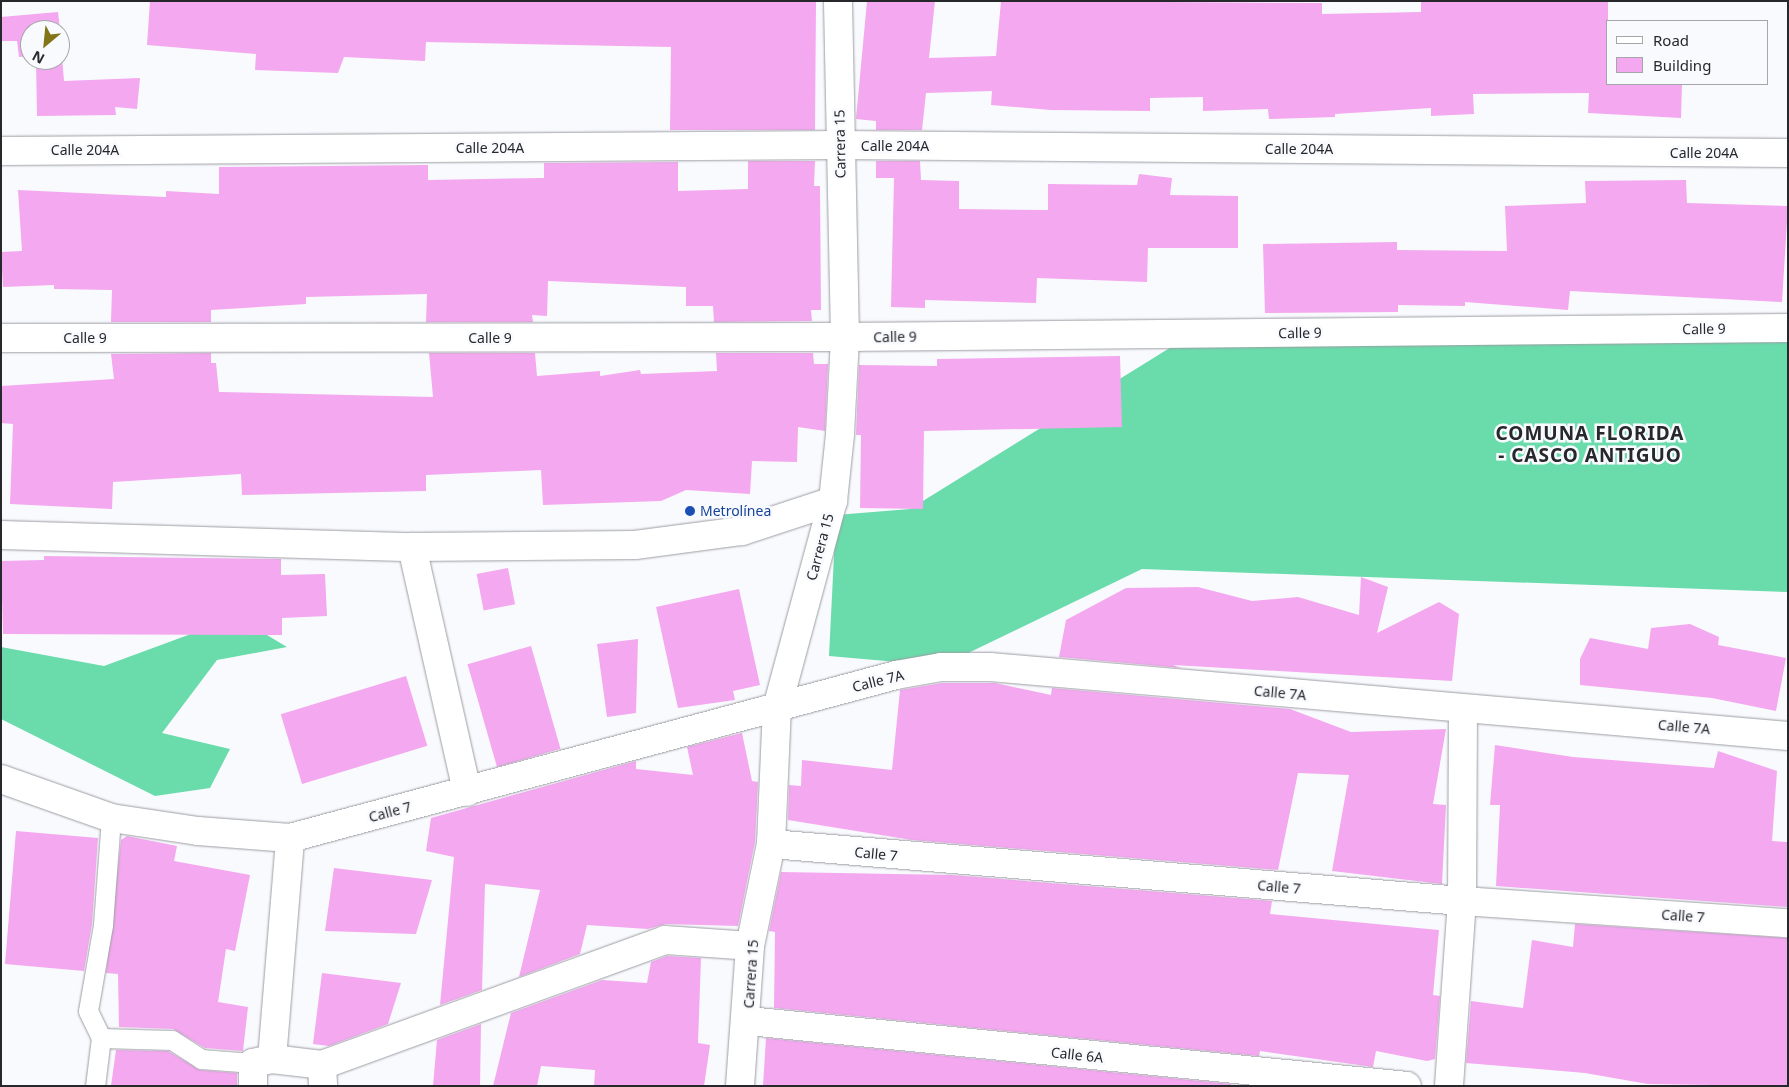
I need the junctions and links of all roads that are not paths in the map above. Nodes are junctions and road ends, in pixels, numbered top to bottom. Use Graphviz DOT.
graph roads {
  1 [pos="838,1"];
  2 [pos="840,145"];
  3 [pos="1,151"];
  4 [pos="1788,153"];
  5 [pos="1788,328"];
  6 [pos="1,338"];
  7 [pos="845,338"];
  8 [pos="833,501"];
  9 [pos="1,535"];
  10 [pos="412,547"];
  11 [pos="777,708"];
  12 [pos="1463,710"];
  13 [pos="1788,736"];
  14 [pos="1,779"];
  15 [pos="467,792"];
  16 [pos="110,818"];
  17 [pos="290,838"];
  18 [pos="771,844"];
  19 [pos="1462,902"];
  20 [pos="1788,923"];
  21 [pos="750,946"];
  22 [pos="748,1021"];
  23 [pos="101,1038"];
  24 [pos="259,1069"];
  25 [pos="323,1076"];
  26 [pos="95,1086"];
  27 [pos="740,1086"];
  28 [pos="1407,1086"];
  29 [pos="1449,1086"];
  1 -- 2 [label="street, Carrera 15"];
  2 -- 3 [label="street, Calle 204A"];
  2 -- 4 [label="street, Calle 204A"];
  2 -- 7 [label="street, Carrera 15"];
  5 -- 7 [label="street, Calle 9"];
  6 -- 7 [label="street, Calle 9"];
  7 -- 8 [label="street, Carrera 15"];
  8 -- 10 [label="street"];
  8 -- 11 [label="street, Carrera 15"];
  9 -- 10 [label="street"];
  10 -- 15 [label="street"];
  11 -- 12 [label="street, Calle 7A"];
  11 -- 15 [label="street, Calle 7"];
  11 -- 18 [label="street, Carrera 15"];
  12 -- 13 [label="street, Calle 7A"];
  12 -- 19 [label="street"];
  14 -- 16 [label="street, Calle 7"];
  15 -- 17 [label="street, Calle 7"];
  16 -- 17 [label="street, Calle 7"];
  16 -- 23 [label="lane"];
  17 -- 24 [label="street"];
  18 -- 19 [label="street, Calle 7"];
  18 -- 21 [label="street, Carrera 15"];
  19 -- 20 [label="street, Calle 7"];
  19 -- 29 [label="street"];
  21 -- 22 [label="street, Carrera 15"];
  21 -- 25 [label="street"];
  22 -- 27 [label="street, Carrera 15"];
  22 -- 28 [label="street, Calle 6A"];
  23 -- 24 [label="lane"];
  23 -- 26 [label="lane"];
  24 -- 25 [label="street"];
}
